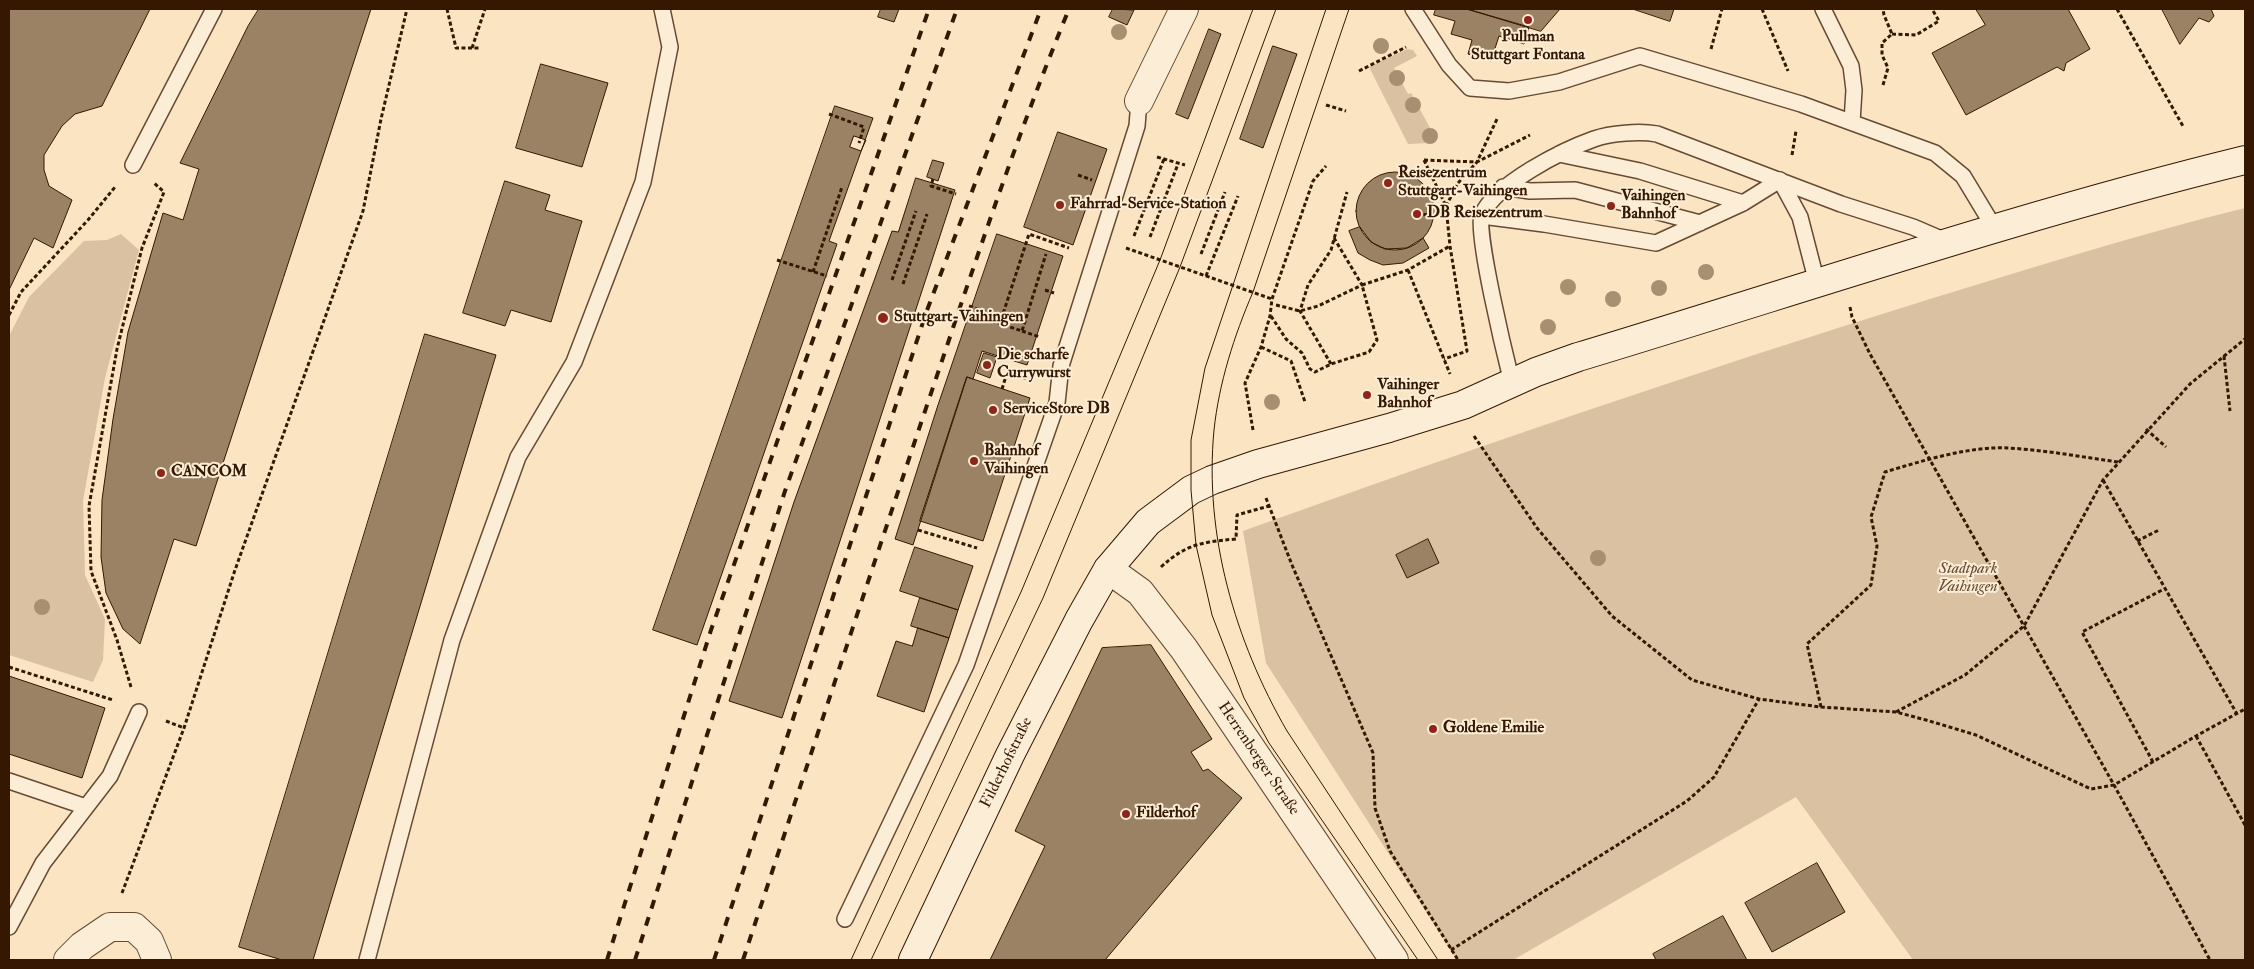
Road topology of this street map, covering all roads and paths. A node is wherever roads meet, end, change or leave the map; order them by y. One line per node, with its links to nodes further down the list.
1 (214, 9): 36 (lane)
2 (408, 9): 124 (path)
3 (447, 9): 16 (path)
4 (485, 9): 16 (path)
5 (662, 9): 126 (lane)
6 (1184, 9): 22 (street)
7 (1413, 9): 15 (lane)
8 (1722, 9): 19 (path)
9 (1762, 9): 23 (path)
10 (1823, 9): 27 (lane)
11 (1883, 9): 14 (path)
12 (1932, 9): 14 (path)
13 (2117, 9): 28 (path)
14 (1892, 34): 20 (path)
15 (1428, 35): 18 (path); 21 (lane)
16 (472, 48): 17 (path)
17 (482, 48)
18 (1360, 71)
19 (1704, 75): 21 (lane); 23 (lane)
20 (1882, 90)
21 (1509, 91): 49 (path)
22 (1139, 101): 60 (lane)
23 (1801, 104): 27 (lane); 45 (path)
24 (1326, 105): 25 (path)
25 (1346, 111)
26 (829, 114): 29 (path)
27 (1852, 122): 56 (lane)
28 (2184, 128)
29 (859, 144)
30 (1559, 154): 40 (lane); 42 (lane); 48 (lane)
31 (1157, 158): 32 (path)
32 (1164, 159): 35 (path); 58 (path)
33 (1424, 160): 49 (path)
34 (2245, 160): 56 (street, Filderhofstraße)
35 (1178, 164): 37 (path); 57 (path)
36 (133, 165): 80 (path); 113 (path)
37 (1185, 165)
38 (1326, 166): 75 (path)
39 (933, 179): 46 (path)
40 (1780, 180): 45 (lane); 48 (lane); 72 (lane)
41 (842, 187): 68 (path)
42 (1503, 187): 54 (lane); 55 (lane)
43 (1225, 192): 65 (path)
44 (1347, 192): 59 (path)
45 (1808, 192): 61 (lane)
46 (956, 194)
47 (1238, 196): 70 (path)
48 (1743, 202): 55 (lane)
49 (1446, 206): 53 (path)
50 (916, 211): 71 (path)
51 (927, 214): 73 (path)
52 (1417, 214): 53 (path)
53 (1447, 216): 62 (path)
54 (1482, 216): 55 (lane); 90 (lane)
55 (1700, 223)
56 (1995, 230): 61 (street, Filderhofstraße)
57 (1150, 237)
58 (1133, 238)
59 (1334, 238): 74 (path); 78 (path)
60 (1101, 239): 70 (path); 105 (lane)
61 (1950, 243): 72 (street, Filderhofstraße)
62 (1450, 246): 67 (path); 67 (path)
63 (1071, 248): 77 (path)
64 (1046, 254): 83 (path)
65 (1201, 254)
66 (777, 260): 68 (path)
67 (1408, 270): 74 (path)
68 (813, 272): 69 (path)
69 (826, 276)
70 (1206, 276): 75 (path)
71 (892, 280)
72 (1817, 283): 90 (street, Filderhofstraße)
73 (903, 284)
74 (1362, 285): 78 (path); 88 (path)
75 (1272, 298): 81 (path)
76 (1276, 305): 78 (path)
77 (969, 306)
78 (1300, 311): 88 (path)
79 (967, 313): 83 (path)
80 (9, 315)
81 (1270, 316): 86 (path); 88 (path)
82 (1852, 317): 97 (path)
83 (1022, 331): 84 (path)
84 (1045, 338)
85 (2245, 339): 87 (path)
86 (1261, 347): 92 (path); 99 (path)
87 (2224, 356): 93 (path); 94 (path)
88 (1332, 364)
89 (1034, 374): 91 (path)
90 (1512, 383): 99 (street, Filderhofstraße)
91 (1002, 388)
92 (1304, 402)
93 (2230, 411)
94 (2146, 430): 96 (path); 98 (path)
95 (1476, 439): 110 (path)
96 (2166, 447)
97 (1929, 459): 98 (path); 108 (path); 111 (path)
98 (2119, 462): 100 (path)
99 (1258, 464): 106 (street, Filderhofstraße)
100 (2102, 480): 103 (path); 108 (path)
101 (918, 530): 105 (path)
102 (2159, 530): 103 (path)
103 (2137, 541): 107 (path)
104 (1177, 552): 125 (path)
105 (1004, 557): 122 (lane)
106 (1108, 569): 130 (street, Filderhofstraße); 131 (street, Herrenberger Straße)
107 (2164, 589): 115 (path); 117 (path)
108 (2024, 626): 114 (path); 119 (path)
109 (9, 668): 113 (path)
110 (1759, 699): 111 (path); 125 (path)
111 (1821, 707): 114 (path)
112 (2245, 709): 115 (path)
113 (138, 712): 120 (lane)
114 (1896, 712): 119 (path)
115 (2237, 714): 116 (path)
116 (2196, 736): 117 (path); 121 (path)
117 (2153, 762): 119 (path)
118 (9, 782): 120 (lane)
119 (2114, 785): 133 (path)
120 (86, 807): 123 (lane)
121 (2245, 825)
122 (845, 919)
123 (9, 927)
124 (110, 927): 127 (street); 128 (street)
125 (1451, 950): 132 (path)
126 (368, 953): 129 (lane)
127 (68, 960)
128 (157, 960)
129 (356, 960)
130 (913, 960)
131 (1394, 960)
132 (1458, 960)
133 (2210, 960)

